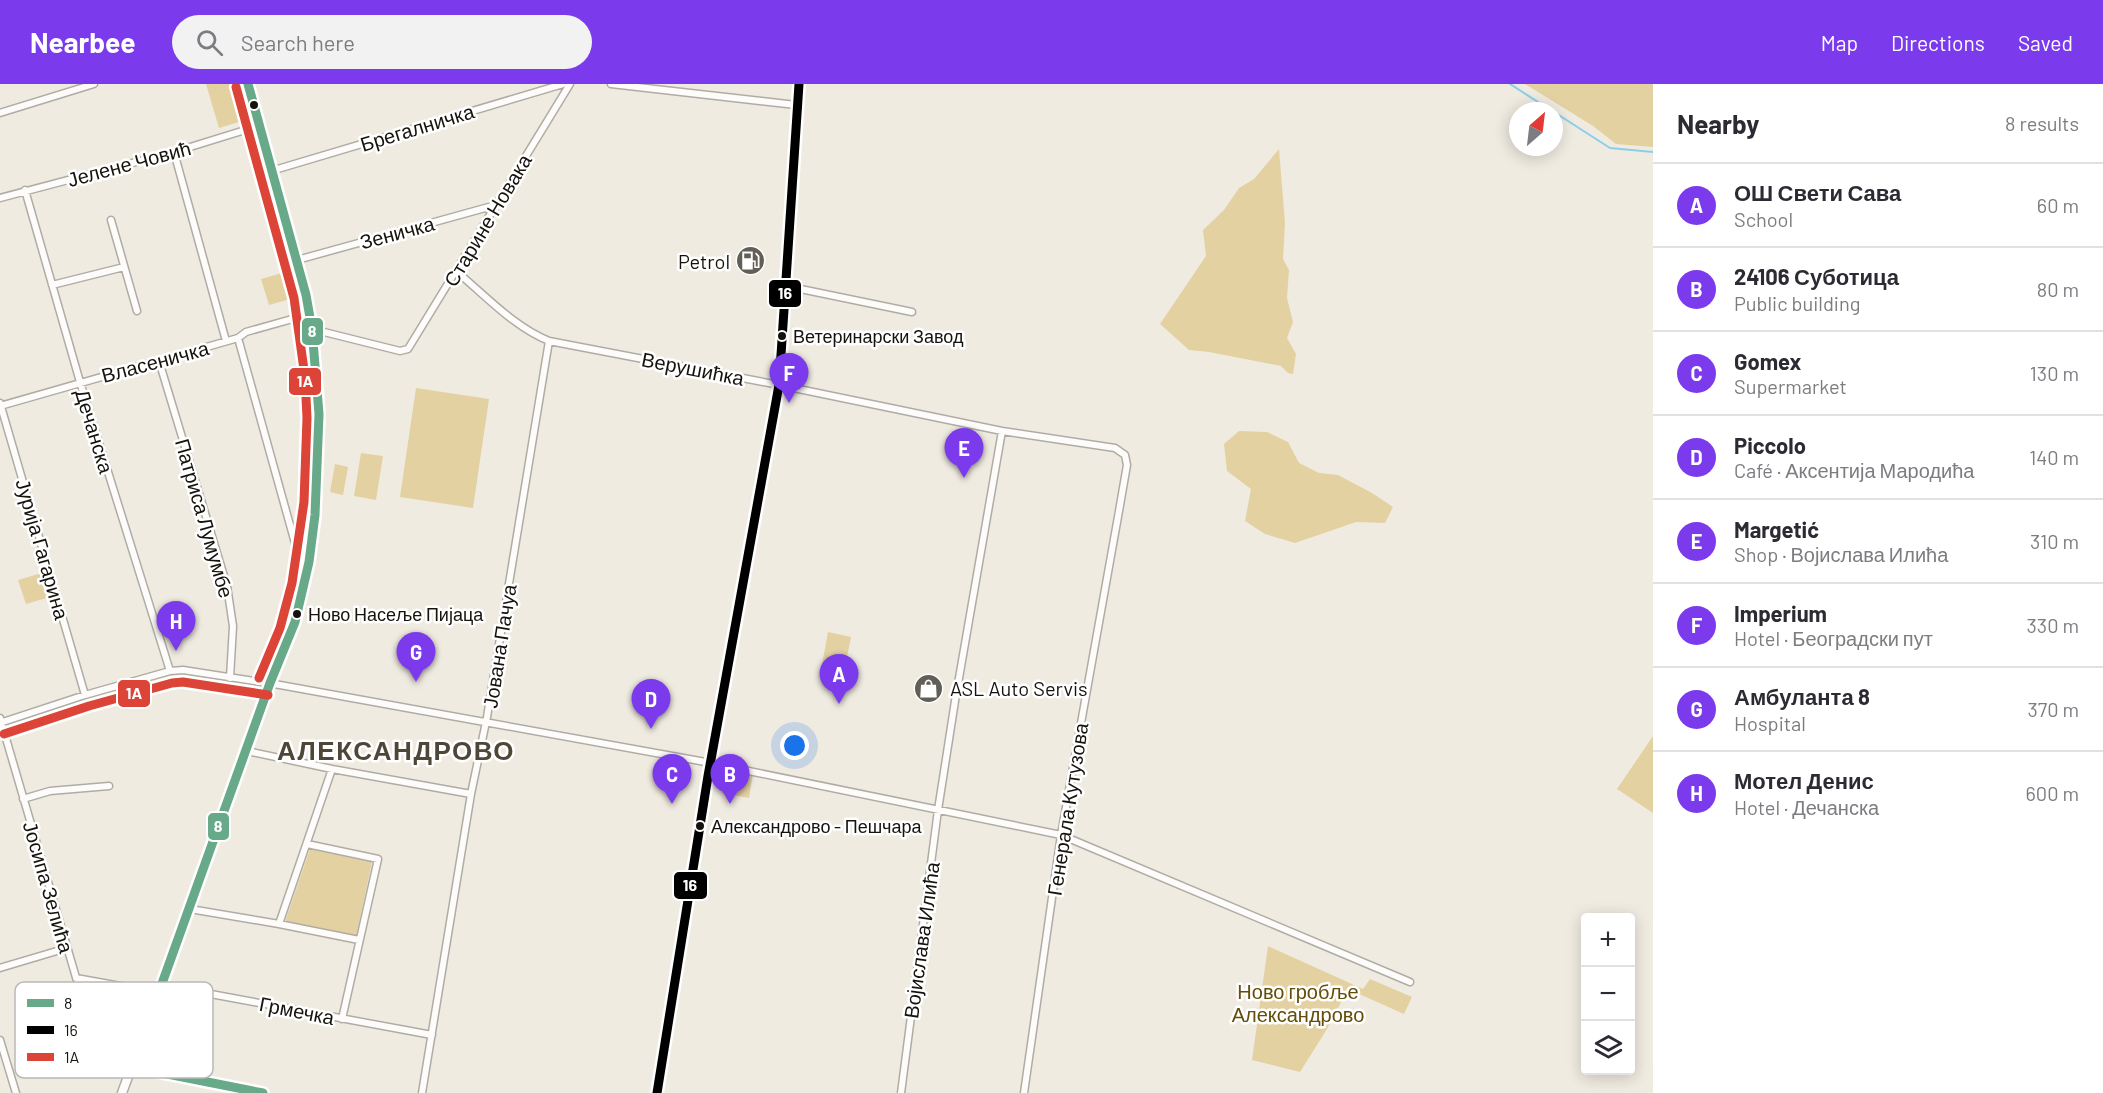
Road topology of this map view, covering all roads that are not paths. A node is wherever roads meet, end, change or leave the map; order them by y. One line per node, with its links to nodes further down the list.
1 (94, 84): 8 (street)
2 (248, 84): 9 (street)
3 (563, 84): 11 (street, Брегалничка)
4 (570, 84): 14 (street, Старине Новака)
5 (611, 84): 7 (street)
6 (799, 84): 7 (street)
7 (796, 105): 20 (street)
8 (0, 113)
9 (258, 126): 10 (street, Јелене Човић); 11 (street)
10 (174, 152): 12 (street, Јелене Човић); 26 (street)
11 (271, 171): 16 (street)
12 (25, 190): 13 (street, Јелене Човић); 19 (street, Дечанска)
13 (0, 198)
14 (496, 205): 16 (street, Зеничка); 18 (street, Старине Новака)
15 (111, 220): 17 (street)
16 (297, 260): 23 (street)
17 (124, 267): 19 (street); 21 (street)
18 (457, 272): 24 (street, Старине Новака); 27 (street, Верушићка)
19 (52, 285): 29 (street, Дечанска)
20 (786, 286): 22 (street); 30 (street)
21 (137, 311)
22 (912, 312)
23 (310, 314): 24 (street); 25 (street, Власеничка)
24 (312, 329): 34 (street)
25 (238, 338): 26 (street, Власеничка); 34 (street)
26 (226, 341): 28 (street, Власеничка)
27 (549, 341): 30 (street, Верушићка); 40 (street, Јована Пачуа)
28 (159, 361): 29 (street, Власеничка); 36 (street, Патриса Лумумбе)
29 (80, 382): 31 (street, Власеничка); 35 (street, Дечанска)
30 (779, 385): 32 (street, Верушићка); 42 (street)
31 (0, 405): 38 (street, Јурија Гагарина)
32 (1002, 431): 33 (street, Верушићка); 47 (street, Војислава Илића)
33 (1125, 455): 48 (street, Генерала Кутузова)
34 (309, 562): 37 (street)
35 (170, 671): 36 (street); 38 (street)
36 (230, 678): 37 (street)
37 (270, 683): 40 (street); 41 (street)
38 (85, 695): 39 (street)
39 (0, 721): 46 (street, Јосипа Зелића)
40 (486, 722): 42 (street); 45 (street, Јована Пачуа)
41 (247, 751): 43 (street); 50 (street)
42 (710, 763): 47 (street); 70 (street)
43 (332, 769): 45 (street); 49 (street)
44 (109, 786): 46 (street)
45 (471, 794): 62 (street, Јована Пачуа)
46 (23, 799): 53 (street, Јосипа Зелића)
47 (938, 810): 48 (street); 71 (street, Војислава Илића)
48 (1061, 835): 59 (street); 72 (street, Генерала Кутузова)
49 (307, 844): 51 (street); 52 (street)
50 (190, 909): 51 (street); 58 (street)
51 (279, 924): 52 (street)
52 (360, 940): 61 (street)
53 (67, 948): 54 (street); 55 (street, Јосипа Зелића)
54 (0, 968)
55 (76, 978): 56 (street, Јосипа Зелића); 57 (street)
56 (77, 982)
57 (107, 982)
58 (163, 982)
59 (1410, 982)
60 (213, 998): 61 (street, Грмечка)
61 (342, 1019): 62 (street, Грмечка)
62 (432, 1035): 69 (street, Јована Пачуа)
63 (0, 1040): 66 (street)
64 (128, 1078): 67 (street)
65 (187, 1078): 68 (street)
66 (16, 1093)
67 (122, 1093)
68 (263, 1093)
69 (422, 1093)
70 (657, 1093)
71 (901, 1093)
72 (1024, 1093)

